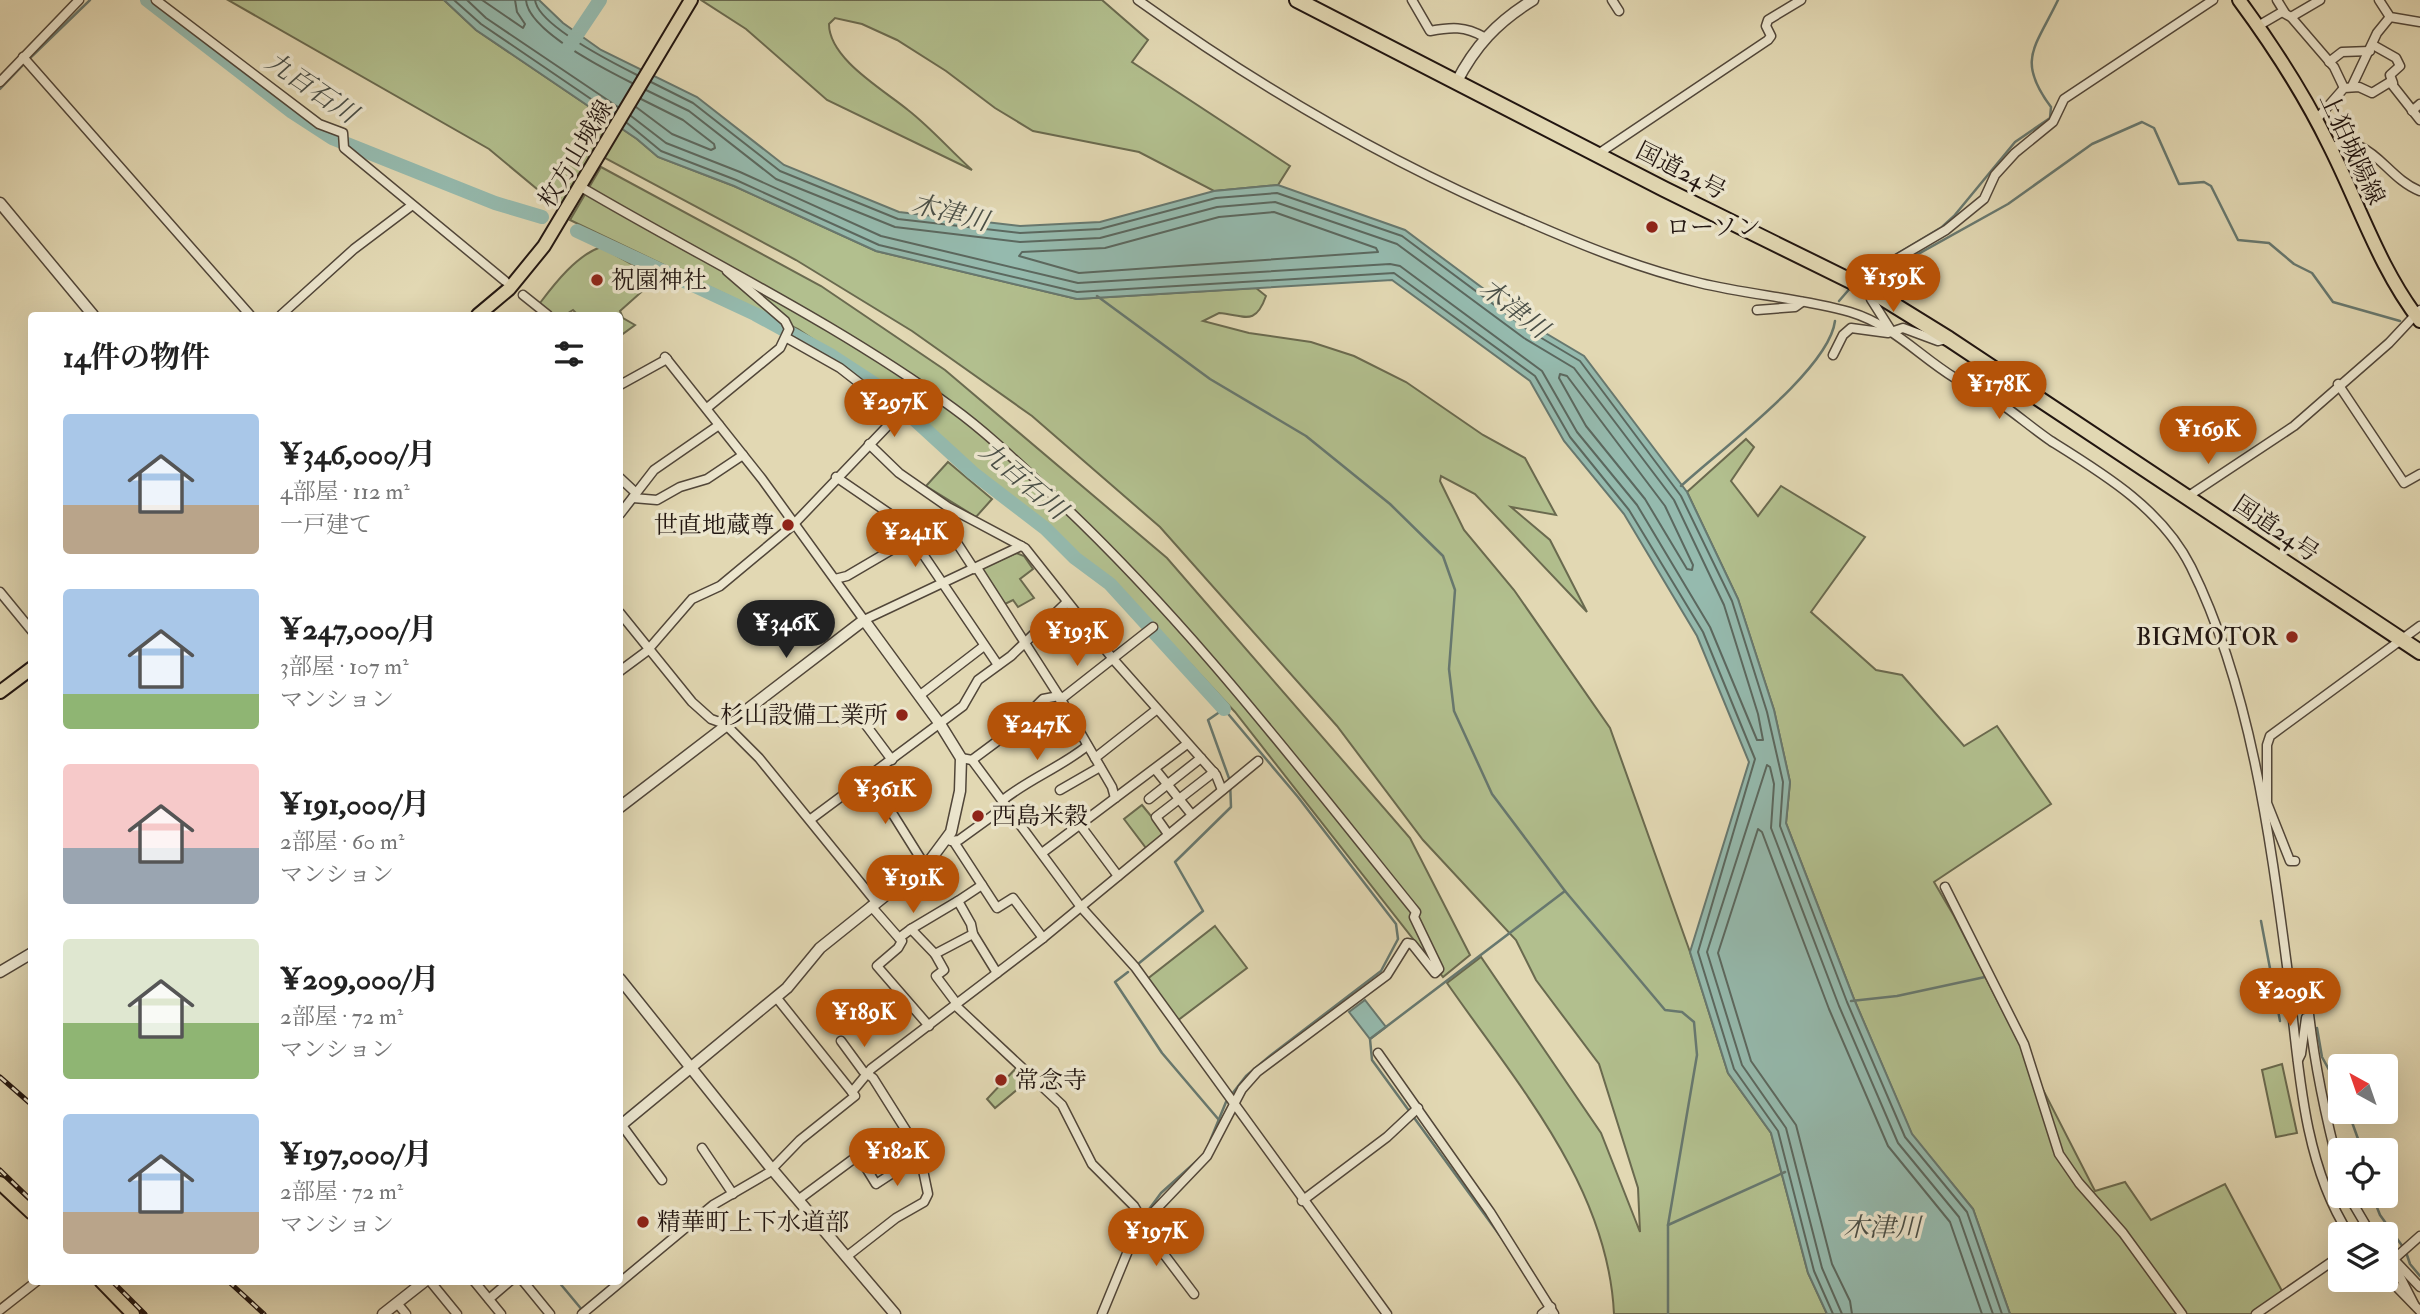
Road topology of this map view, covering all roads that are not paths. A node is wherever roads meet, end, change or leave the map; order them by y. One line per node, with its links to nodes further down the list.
1 (79, 0): 22 (street)
2 (156, 0): 37 (street)
3 (691, 0): 34 (main road, 枚方山城線)
4 (1138, 0): 42 (street)
5 (1297, 0): 25 (highway, 国道24号)
6 (1412, 0): 20 (street)
7 (1533, 0): 20 (street)
8 (1612, 0): 15 (street)
9 (1801, 0): 33 (street)
10 (2213, 0): 40 (street)
11 (2239, 0): 19 (main road, 上狛城陽線)
12 (2277, 0): 16 (street)
13 (2320, 0): 16 (street)
14 (2379, 0): 17 (street)
15 (1619, 11)
16 (2288, 15): 19 (street); 23 (street)
17 (2390, 17): 18 (street); 21 (street)
18 (2420, 22)
19 (2258, 26): 30 (main road, 上狛城陽線)
20 (1484, 37): 25 (street)
21 (2372, 48): 23 (street); 26 (street); 27 (street)
22 (24, 57): 24 (street); 45 (street)
23 (2329, 62): 27 (street)
24 (0, 82)
25 (1456, 83): 33 (highway, 国道24号)
26 (2393, 83): 27 (street); 29 (street)
27 (2348, 87): 30 (street)
28 (2420, 104): 29 (street)
29 (2412, 111): 31 (street)
30 (2316, 120): 32 (main road, 上狛城陽線)
31 (2420, 120)
32 (2330, 148): 35 (street); 49 (main road, 上狛城陽線)
33 (1598, 154): 40 (highway, 国道24号)
34 (582, 185): 38 (street); 47 (main road, 枚方山城線)
35 (2420, 191)
36 (0, 203): 44 (street)
37 (411, 205): 39 (street); 46 (street)
38 (723, 267): 51 (street); 149 (street)
39 (505, 281)
40 (1869, 290): 50 (street); 52 (highway, 国道24号)
41 (523, 295): 48 (street)
42 (1802, 302): 43 (street); 50 (street)
43 (1757, 310)
44 (91, 312)
45 (247, 312)
46 (284, 312)
47 (481, 312)
48 (544, 312)
49 (2418, 315): 55 (street)
50 (1892, 331): 52 (street); 53 (street); 115 (street)
51 (787, 338): 56 (street); 58 (street)
52 (1949, 339): 64 (highway, 国道24号)
53 (1833, 355)
54 (623, 382): 56 (street)
55 (2338, 384): 60 (street); 64 (street)
56 (707, 408): 57 (street)
57 (719, 425): 59 (street); 63 (street)
58 (869, 444): 61 (street); 66 (street)
59 (743, 455): 63 (street); 68 (street)
60 (2420, 474)
61 (836, 477): 68 (street); 69 (street)
62 (623, 482): 63 (street)
63 (634, 495): 65 (street)
64 (2187, 497): 81 (highway, 国道24号)
65 (623, 510)
66 (956, 512): 67 (street); 70 (street)
67 (942, 520): 69 (street); 71 (street)
68 (794, 523): 72 (street); 84 (street)
69 (912, 538): 72 (street); 73 (street)
70 (1021, 546): 71 (street); 75 (street)
71 (975, 569): 73 (street); 82 (street)
72 (835, 579): 77 (street)
73 (943, 585): 77 (street); 83 (street)
74 (0, 592): 78 (street)
75 (1066, 603): 82 (street); 86 (street)
76 (623, 617): 84 (street)
77 (864, 620): 91 (street); 95 (street)
78 (28, 626)
79 (2420, 626): 81 (street)
80 (1153, 627): 86 (street)
81 (2401, 639): 85 (highway, 国道24号); 115 (street)
82 (1023, 645): 87 (street); 92 (street)
83 (984, 646): 87 (street); 91 (street)
84 (649, 647): 88 (street); 95 (street)
85 (2420, 652)
86 (1113, 659): 92 (street); 93 (street)
87 (998, 665): 96 (street)
88 (623, 669)
89 (28, 670): 90 (main road)
90 (0, 692)
91 (919, 696): 96 (street)
92 (1059, 698): 98 (street); 101 (street)
93 (1156, 710): 97 (street); 99 (street)
94 (841, 722): 102 (street)
95 (725, 724): 116 (street); 118 (street)
96 (940, 724): 101 (street); 102 (street)
97 (1187, 744): 100 (street); 105 (street)
98 (1087, 746): 99 (street); 114 (street)
99 (1095, 758): 104 (street)
100 (1201, 758): 107 (street); 108 (street)
101 (966, 759): 114 (street); 121 (street)
102 (892, 760): 106 (street)
103 (1258, 761): 110 (street)
104 (1100, 767): 109 (street); 111 (street)
105 (1155, 769): 108 (street); 111 (street)
106 (878, 771): 118 (street); 124 (street)
107 (1214, 772): 110 (street); 113 (street)
108 (1167, 784): 112 (street); 113 (street)
109 (1060, 790)
110 (1222, 790): 117 (street)
111 (1115, 798): 119 (street)
112 (1149, 799)
113 (1179, 799): 117 (street); 120 (street)
114 (1005, 803): 121 (street); 122 (street)
115 (2265, 803): 123 (street); 145 (street)
116 (623, 805)
117 (1192, 815): 120 (street)
118 (811, 819): 129 (street)
119 (1080, 825): 122 (street); 125 (street)
120 (1168, 834): 125 (street)
121 (950, 841): 124 (street); 126 (street)
122 (1042, 853): 130 (street)
123 (2295, 861)
124 (924, 864): 129 (street)
125 (1118, 876): 130 (street)
126 (982, 886): 128 (street); 134 (street)
127 (1945, 887): 199 (street)
128 (958, 901): 131 (street); 132 (street)
129 (873, 904): 133 (street); 140 (street)
130 (1082, 907): 134 (street); 149 (street)
131 (911, 929): 133 (street); 135 (street)
132 (973, 934): 135 (street); 138 (street)
133 (899, 938): 142 (street)
134 (1043, 938): 138 (street)
135 (936, 954): 141 (street)
136 (28, 955): 137 (street)
137 (0, 972)
138 (997, 973): 141 (street)
139 (623, 983): 146 (street)
140 (776, 997): 146 (street); 148 (street)
141 (956, 1004): 142 (street); 164 (street)
142 (929, 1026): 147 (street)
143 (841, 1041): 147 (street)
144 (1378, 1053): 150 (street)
145 (2297, 1060): 153 (street); 163 (street)
146 (689, 1066): 151 (street); 156 (street)
147 (866, 1074): 148 (street); 167 (street)
148 (852, 1092): 156 (street)
149 (1234, 1102): 161 (street); 164 (street)
150 (1418, 1108): 161 (street); 187 (street)
151 (623, 1122)
152 (623, 1129): 157 (street)
153 (2331, 1138)
154 (702, 1148): 159 (street)
155 (860, 1158): 155 (street); 160 (street)
156 (771, 1168): 159 (street); 160 (street)
157 (662, 1180)
158 (0, 1183): 162 (main road)
159 (733, 1194): 171 (street)
160 (798, 1200): 167 (street)
161 (1302, 1201): 197 (street)
162 (28, 1209)
163 (2343, 1222)
164 (1143, 1223): 182 (street); 196 (street)
165 (2420, 1236): 166 (street)
166 (2398, 1255)
167 (846, 1257): 195 (street)
168 (2398, 1263): 180 (street)
169 (2328, 1264): 200 (street)
170 (2398, 1273): 185 (street)
171 (623, 1279)
172 (32, 1285): 186 (street)
173 (105, 1285): 188 (main road)
174 (422, 1285): 184 (street)
175 (431, 1285): 191 (street)
176 (477, 1285): 183 (street)
177 (505, 1285): 183 (street)
178 (526, 1285): 193 (street)
179 (616, 1285): 194 (street)
180 (2420, 1287)
181 (2398, 1289): 185 (street)
182 (1194, 1294)
183 (489, 1299): 192 (street)
184 (397, 1303): 189 (street); 190 (street)
185 (2417, 1307)
186 (0, 1310)
187 (1553, 1311): 198 (street)
188 (133, 1314)
189 (383, 1314)
190 (406, 1314)
191 (457, 1314)
192 (501, 1314)
193 (550, 1314)
194 (582, 1314)
195 (895, 1314)
196 (1102, 1314)
197 (1387, 1314)
198 (1542, 1314)
199 (2182, 1314)
200 (2256, 1314)

